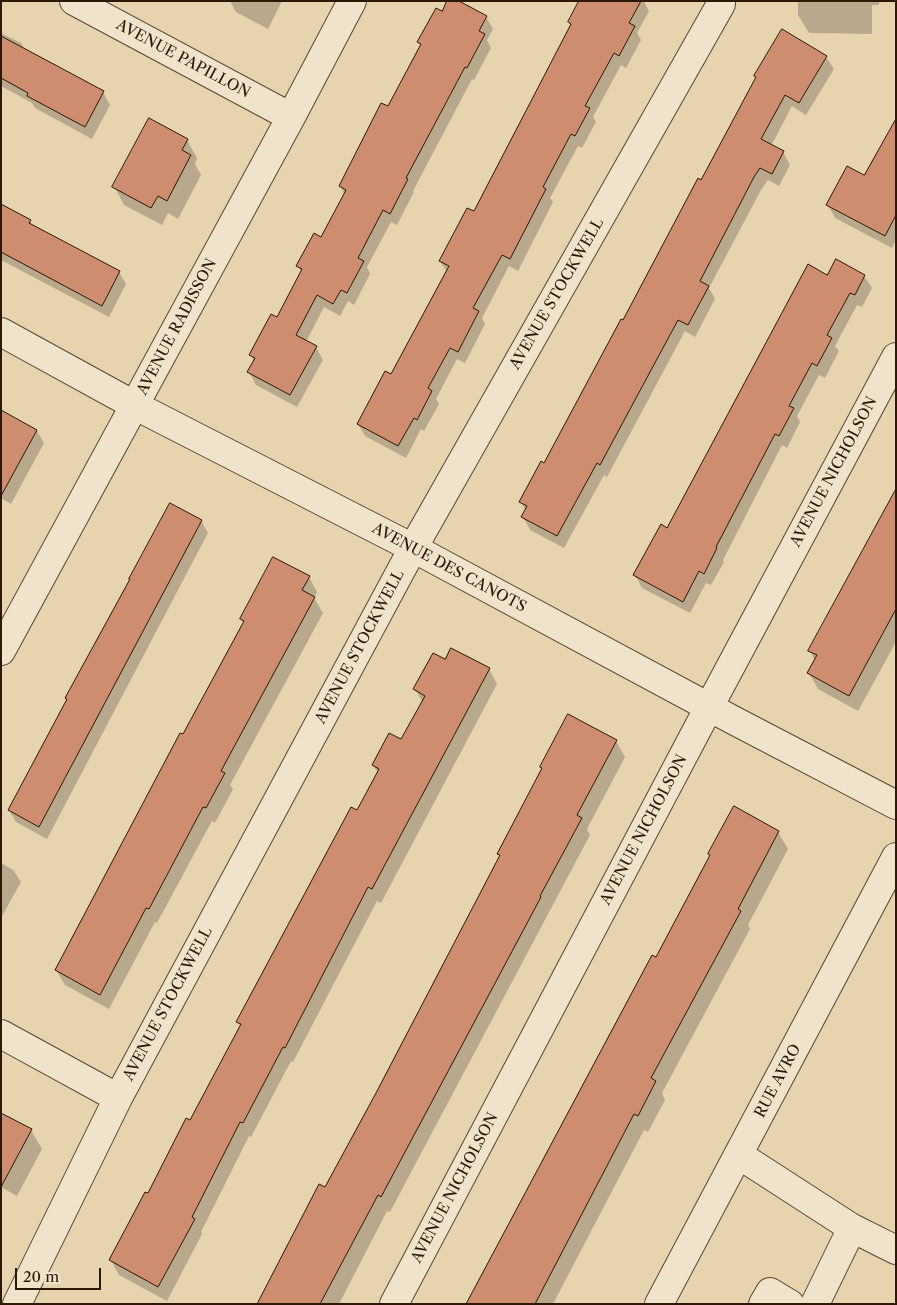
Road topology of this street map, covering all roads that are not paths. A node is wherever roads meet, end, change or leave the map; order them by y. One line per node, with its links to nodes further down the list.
1 (74, 1): 4 (street, AVENUE PAPILLON)
2 (352, 1): 4 (street, AVENUE RADISSON)
3 (721, 1): 8 (street, AVENUE STOCKWELL)
4 (291, 117): 7 (street, AVENUE RADISSON)
5 (1, 332): 7 (street, AVENUE DES CANOTS)
6 (896, 357): 10 (street, AVENUE NICHOLSON)
7 (134, 405): 8 (street, AVENUE DES CANOTS); 9 (street, AVENUE RADISSON)
8 (413, 548): 10 (street, AVENUE DES CANOTS); 14 (street, AVENUE STOCKWELL)
9 (1, 651)
10 (709, 707): 11 (street, AVENUE DES CANOTS); 19 (street, AVENUE NICHOLSON)
11 (896, 805)
12 (896, 857): 15 (street, RUE AVRO)
13 (1, 1034): 14 (street)
14 (118, 1098): 18 (street, AVENUE STOCKWELL)
15 (739, 1155): 16 (street); 20 (street, RUE AVRO)
16 (852, 1228): 17 (street); 23 (street)
17 (896, 1250)
18 (17, 1304)
19 (394, 1304)
20 (659, 1304)
21 (763, 1304): 22 (street)
22 (790, 1304)
23 (815, 1304)

